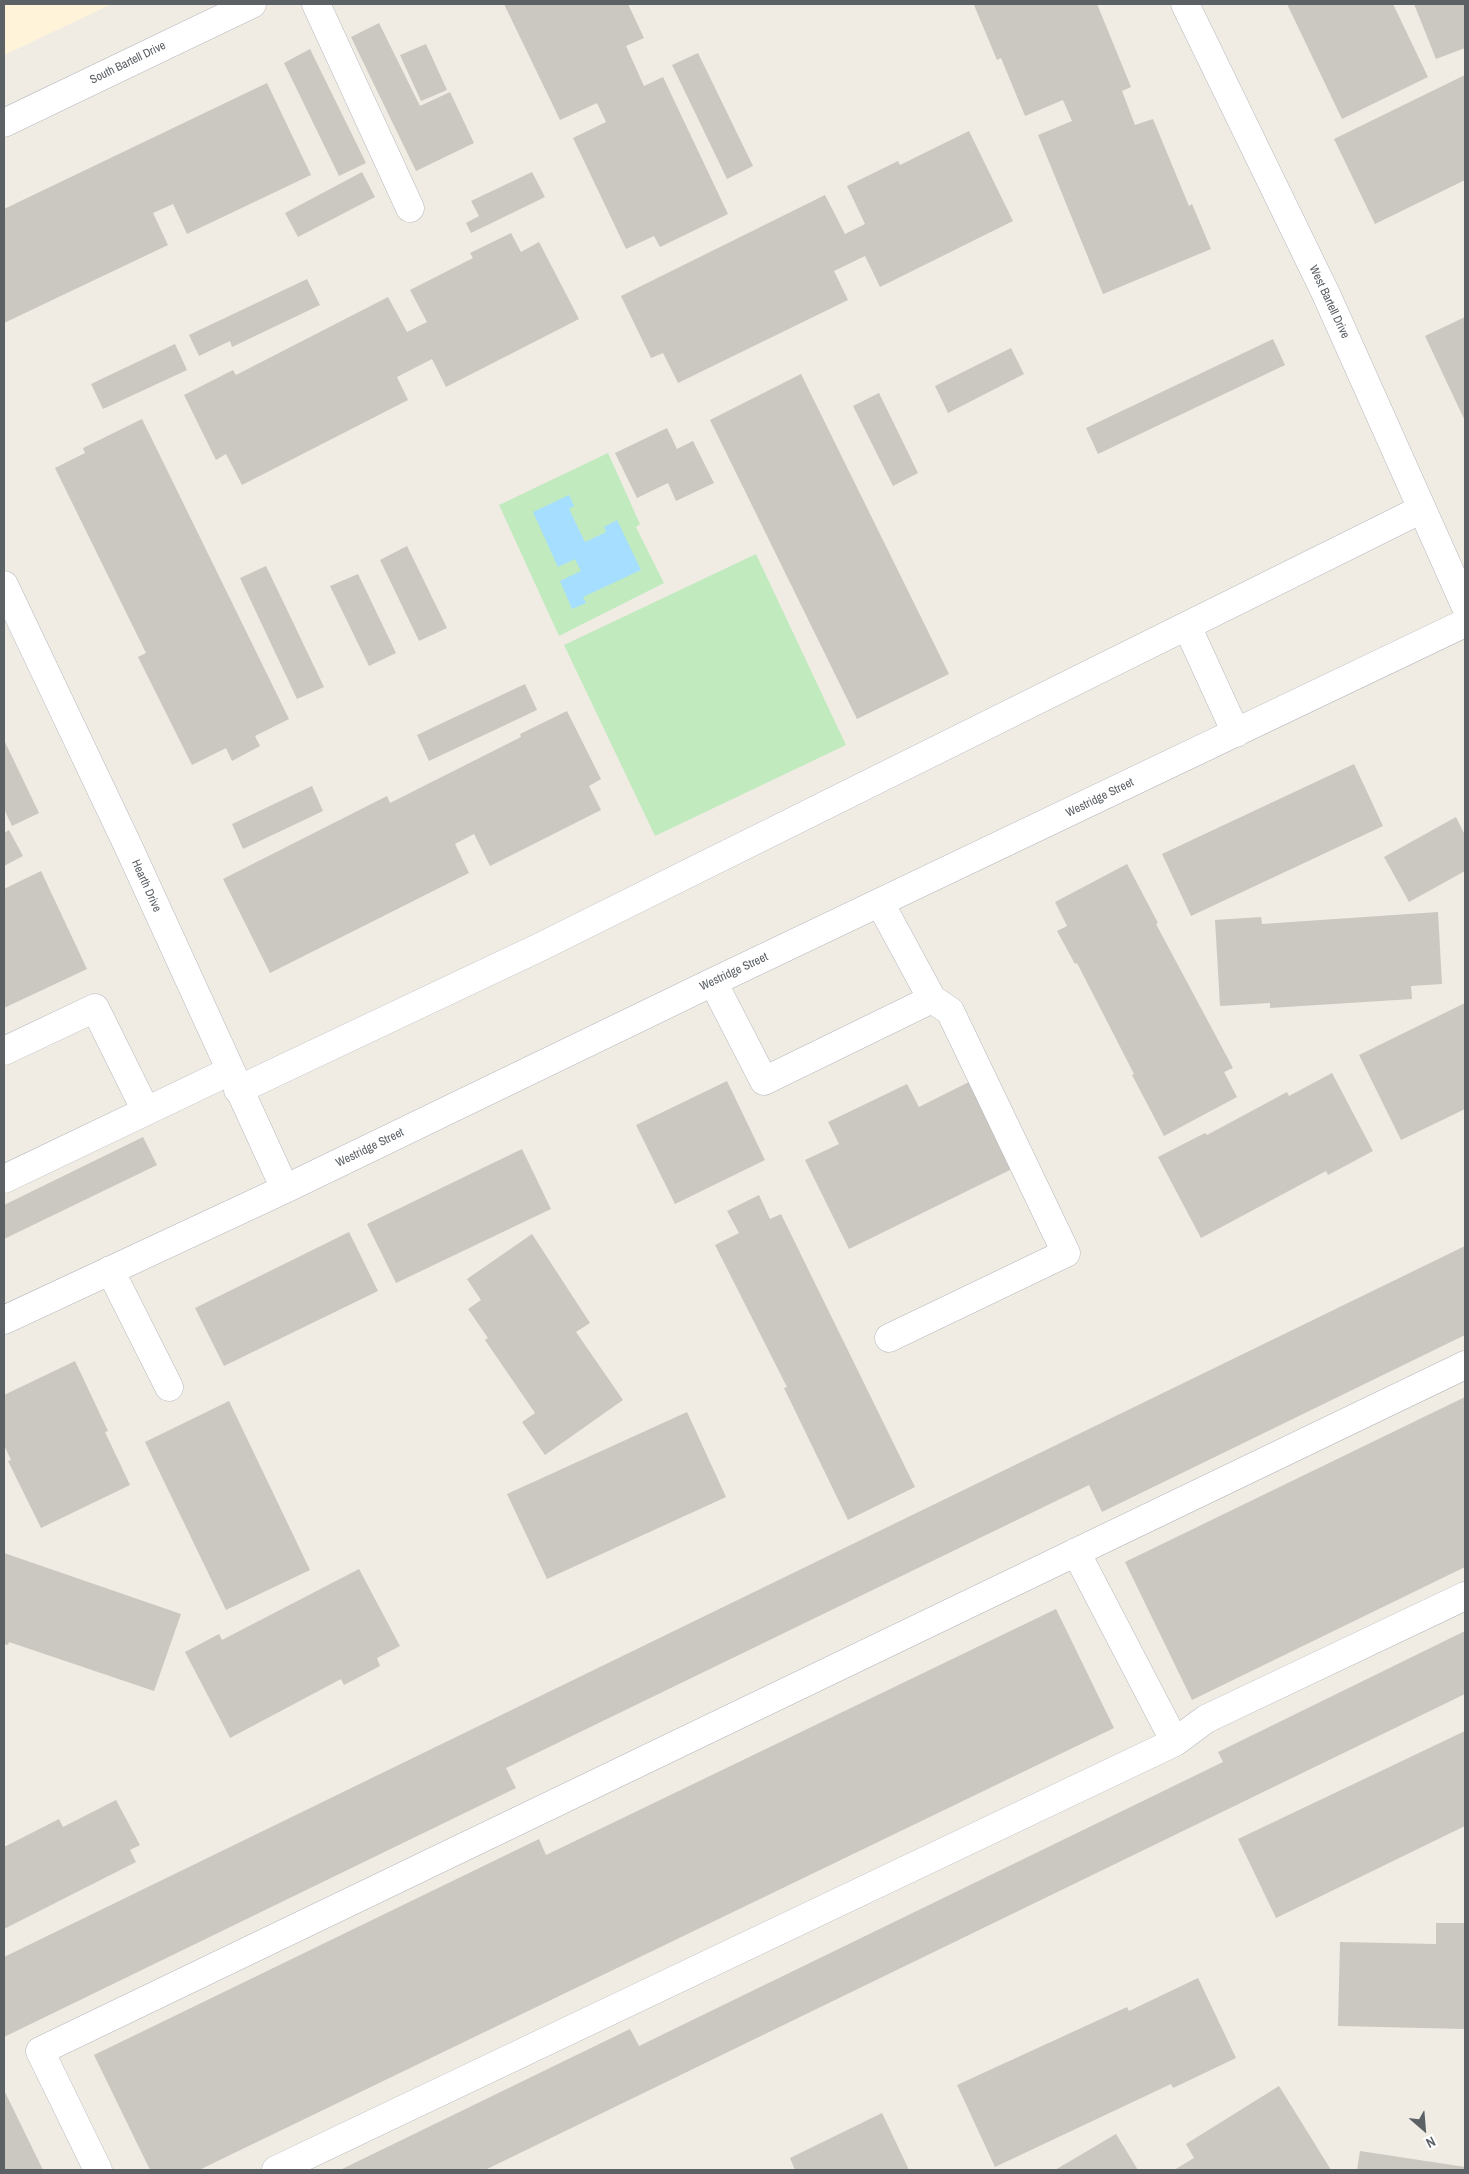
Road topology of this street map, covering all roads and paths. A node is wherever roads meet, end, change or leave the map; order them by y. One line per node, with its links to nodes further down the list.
1 (252, 4): 4 (street, South Bartell Drive)
2 (316, 4): 5 (street)
3 (1185, 4): 6 (street, West Bartell Drive)
4 (4, 123)
5 (410, 208)
6 (1422, 509): 8 (street, West Bartell Drive); 10 (street)
7 (6, 598): 16 (street, Hearth Drive)
8 (1465, 605)
9 (1465, 623): 11 (street, Westridge Street)
10 (1187, 626): 11 (street); 16 (street)
11 (1236, 732): 12 (street, Westridge Street)
12 (880, 903): 13 (street, Westridge Street); 14 (street)
13 (713, 982): 14 (street); 19 (street, Westridge Street)
14 (932, 999): 22 (street)
15 (4, 1051): 17 (street)
16 (234, 1080): 17 (street); 19 (street, Hearth Drive)
17 (146, 1111): 18 (street)
18 (4, 1179)
19 (284, 1189): 20 (street, Westridge Street)
20 (110, 1270): 21 (street, Westridge Street); 24 (street)
21 (4, 1320)
22 (889, 1338)
23 (1465, 1365): 25 (street)
24 (169, 1387)
25 (1076, 1552): 27 (street); 28 (street)
26 (1465, 1596): 27 (street)
27 (1176, 1742): 29 (street)
28 (98, 2170)
29 (276, 2170)

